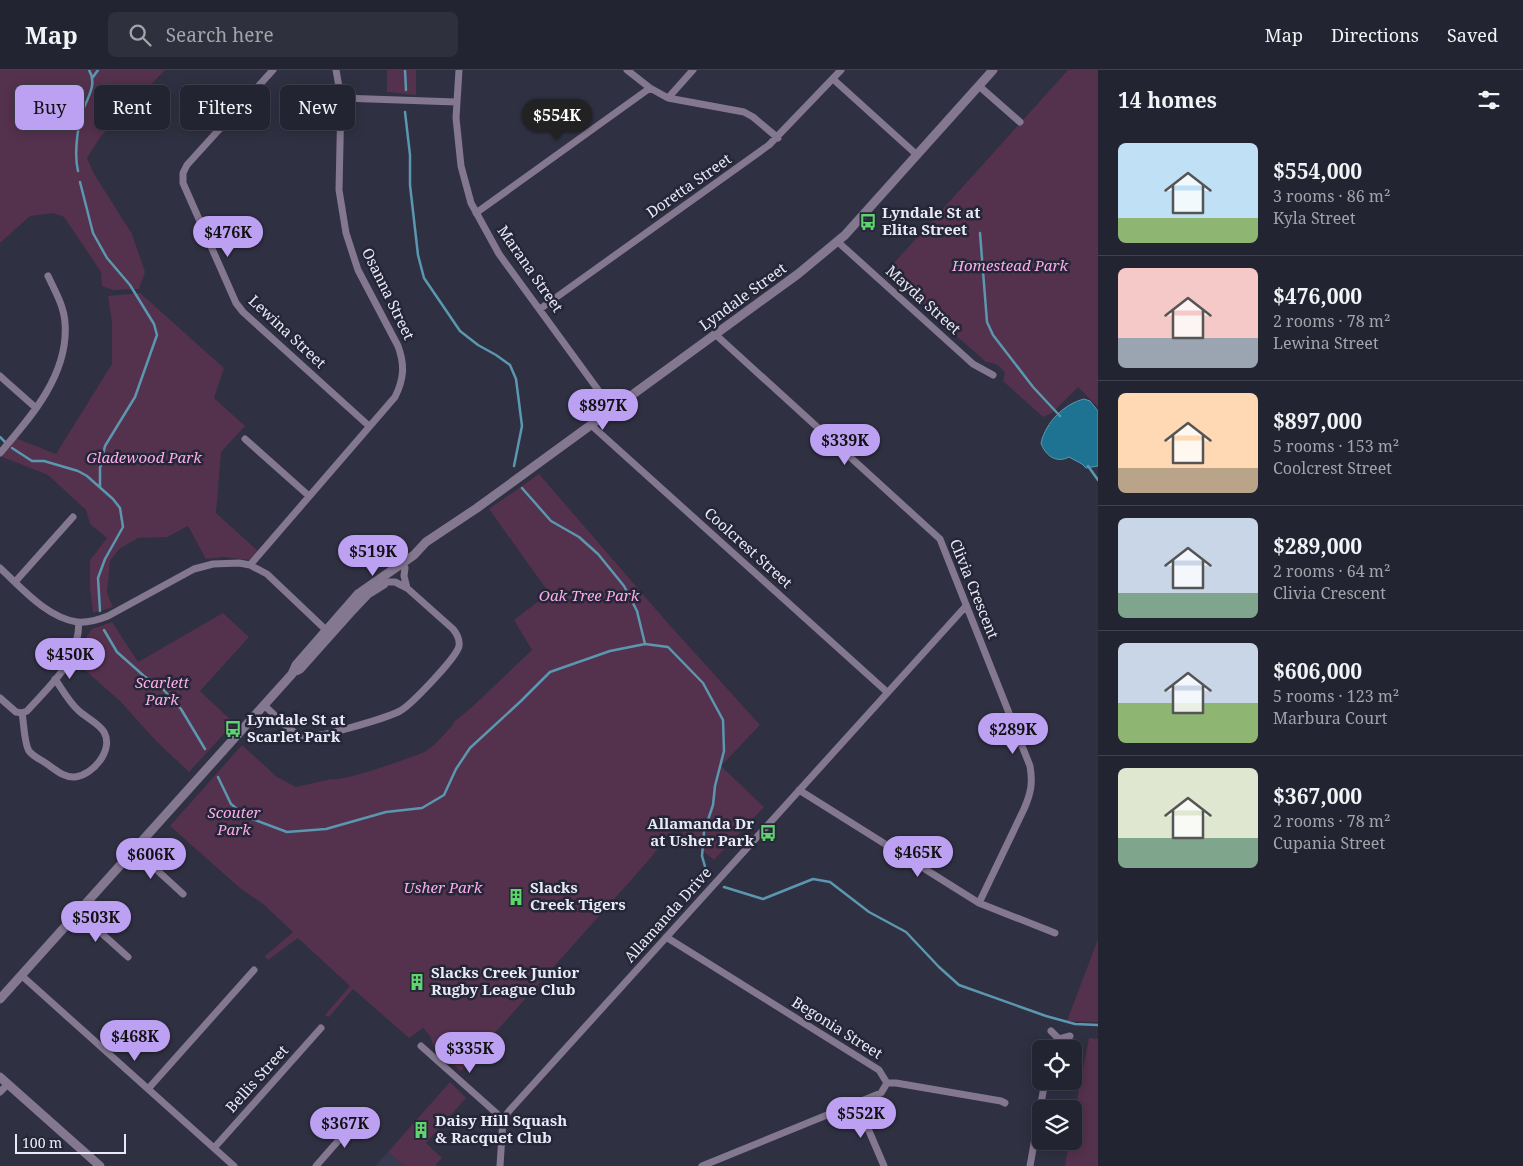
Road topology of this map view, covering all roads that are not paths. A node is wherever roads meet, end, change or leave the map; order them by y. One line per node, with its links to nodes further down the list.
1 (273, 70): 29 (street, Lewina Street)
2 (336, 70): 9 (street, Osanna Street)
3 (459, 70): 14 (street, Marana Street)
4 (627, 70): 11 (street)
5 (693, 70): 13 (street)
6 (841, 70): 8 (street, Doretta Street)
7 (993, 70): 10 (street, Lyndale Street)
8 (833, 79): 17 (street, Doretta Street); 18 (street)
9 (339, 85)
10 (979, 86): 15 (street); 18 (street, Lyndale Street)
11 (650, 88): 13 (street); 19 (street)
12 (355, 98): 14 (street)
13 (668, 98): 17 (street)
14 (456, 102): 19 (street, Marana Street)
15 (1020, 122)
16 (340, 130): 29 (street, Osanna Street)
17 (778, 138): 22 (street, Doretta Street)
18 (917, 155): 20 (street, Lyndale Street)
19 (476, 213): 22 (street, Marana Street)
20 (838, 242): 23 (street, Lyndale Street); 25 (street, Mayda Street)
21 (48, 276): 26 (street)
22 (540, 309): 27 (street, Marana Street)
23 (715, 334): 27 (street, Lyndale Street); 41 (street, Clivia Crescent)
24 (0, 376): 26 (street)
25 (993, 376)
26 (36, 408): 31 (street)
27 (612, 409): 28 (street, Lyndale Street)
28 (591, 425): 33 (street, Lyndale Street); 45 (street, Coolcrest Street)
29 (369, 426): 32 (street, Osanna Street)
30 (245, 439): 32 (street)
31 (0, 453)
32 (309, 496): 35 (street, Osanna Street)
33 (477, 508): 37 (street, Lyndale Street); 43 (street, Lyndale Street)
34 (73, 516): 38 (street)
35 (250, 565): 42 (street); 43 (street)
36 (0, 568): 38 (street)
37 (405, 568): 39 (street, Lyndale Street); 40 (street)
38 (15, 582): 42 (street)
39 (386, 582): 40 (street); 43 (street, Lyndale Street)
40 (407, 588): 47 (street)
41 (966, 606): 45 (street, Allamanda Drive); 52 (street, Clivia Crescent)
42 (79, 622): 44 (street)
43 (329, 632): 47 (street, Lyndale Street)
44 (55, 679): 48 (street); 48 (street)
45 (887, 692): 49 (street, Allamanda Drive)
46 (0, 698): 48 (street)
47 (264, 705): 50 (street, Lyndale Street)
48 (22, 713)
49 (799, 790): 52 (street); 55 (street, Allamanda Drive)
50 (134, 849): 51 (street); 53 (street, Lyndale Street)
51 (183, 894)
52 (979, 903): 54 (street)
53 (78, 912): 56 (street); 58 (street, Lyndale Street)
54 (1055, 933)
55 (666, 937): 66 (street, Begonia Street); 74 (street, Allamanda Drive)
56 (128, 957)
57 (254, 970): 68 (street)
58 (21, 975): 59 (street, Lyndale Street); 68 (street)
59 (0, 998)
60 (321, 1028): 75 (street, Bellis Street)
61 (1051, 1031): 63 (street)
62 (1070, 1036): 63 (street)
63 (1059, 1039)
64 (421, 1046): 74 (street)
65 (0, 1077): 67 (street)
66 (888, 1083): 71 (street); 72 (street)
67 (8, 1084): 70 (street); 76 (street)
68 (148, 1089): 75 (street)
69 (1043, 1090): 82 (street)
70 (0, 1092)
71 (858, 1103): 80 (street); 81 (street)
72 (1005, 1103)
73 (359, 1117): 78 (street)
74 (503, 1119): 79 (street)
75 (214, 1148): 77 (street)
76 (100, 1166)
77 (234, 1166)
78 (316, 1166)
79 (500, 1166)
80 (702, 1166)
81 (884, 1166)
82 (1030, 1166)

